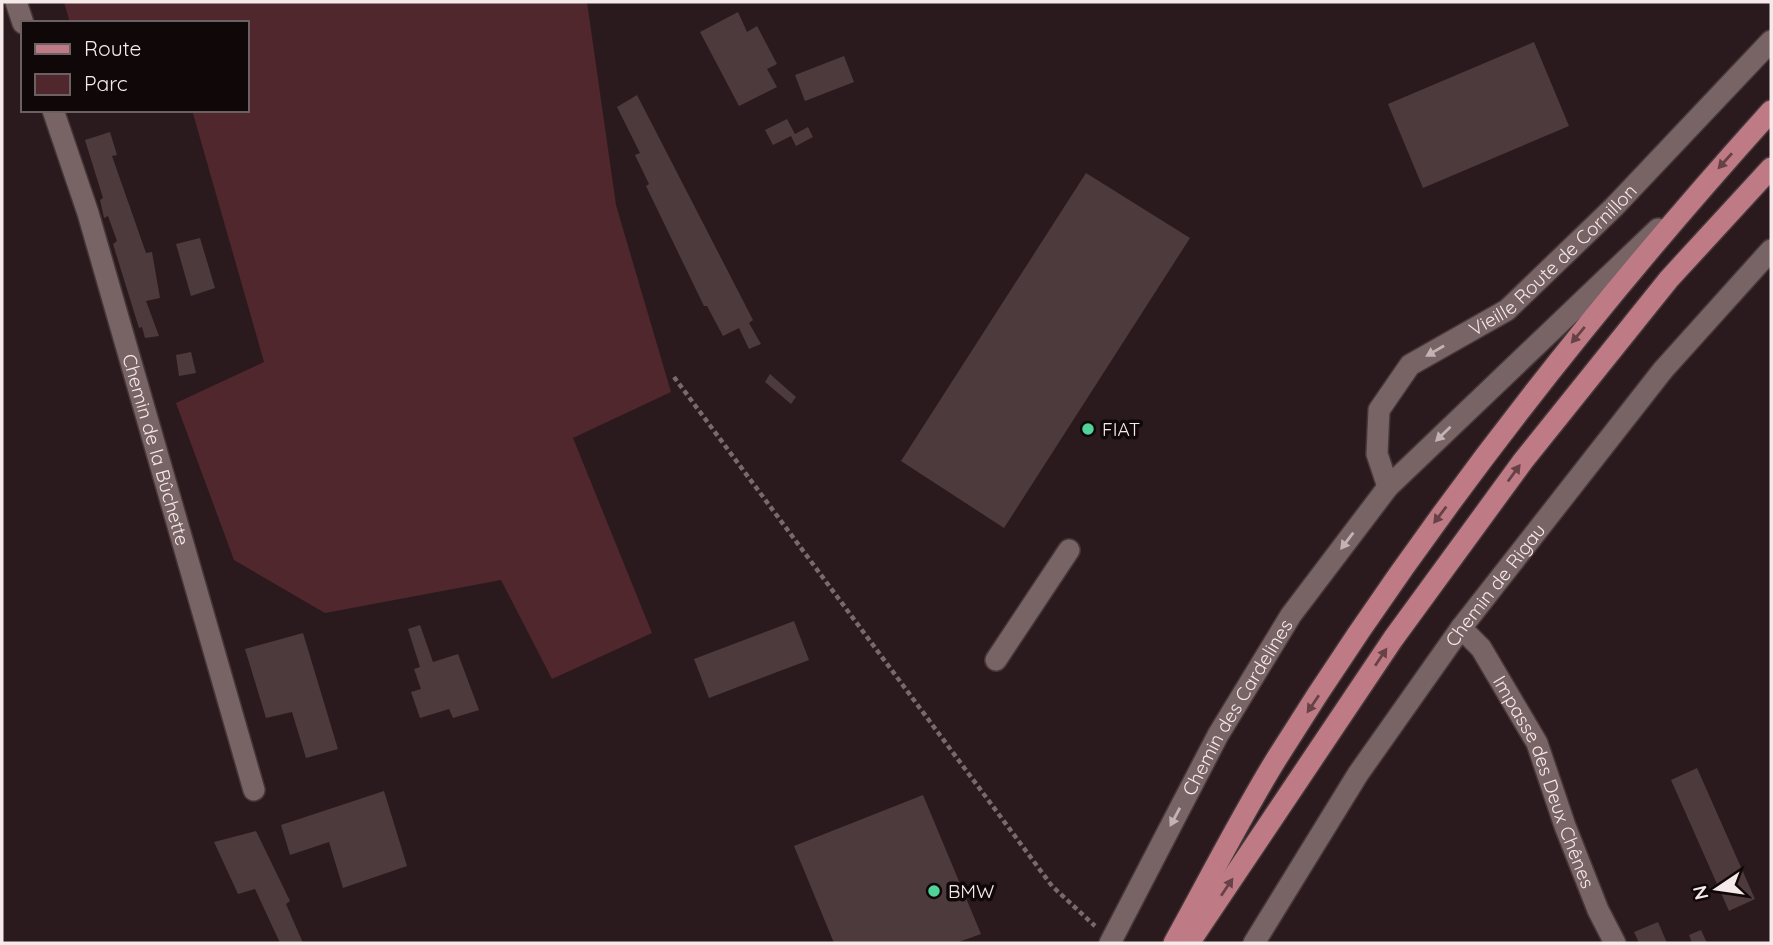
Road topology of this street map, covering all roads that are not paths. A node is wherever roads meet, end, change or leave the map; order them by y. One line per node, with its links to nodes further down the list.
1 (16, 2): 2 (street)
2 (22, 21)
3 (1771, 41): 9 (street, Vieille Route de Cornillon, one-way to 9)
4 (1771, 111): 7 (main road, one-way to 7)
5 (54, 112): 13 (street, Chemin de la Bûchette)
6 (1771, 168): 16 (main road, one-way to 6)
7 (1705, 184): 9 (street, Chemin des Cardelines, one-way to 9); 15 (main road, one-way to 15)
8 (1771, 250): 11 (street, Chemin de Rigau)
9 (1388, 487): 14 (street, Chemin des Cardelines, one-way to 14)
10 (1069, 551): 12 (street)
11 (1461, 628): 17 (street, Chemin de Rigau); 18 (street, Impasse des Deux Chênes)
12 (996, 660)
13 (254, 790)
14 (1110, 942)
15 (1174, 943)
16 (1189, 943)
17 (1254, 943)
18 (1615, 943)

